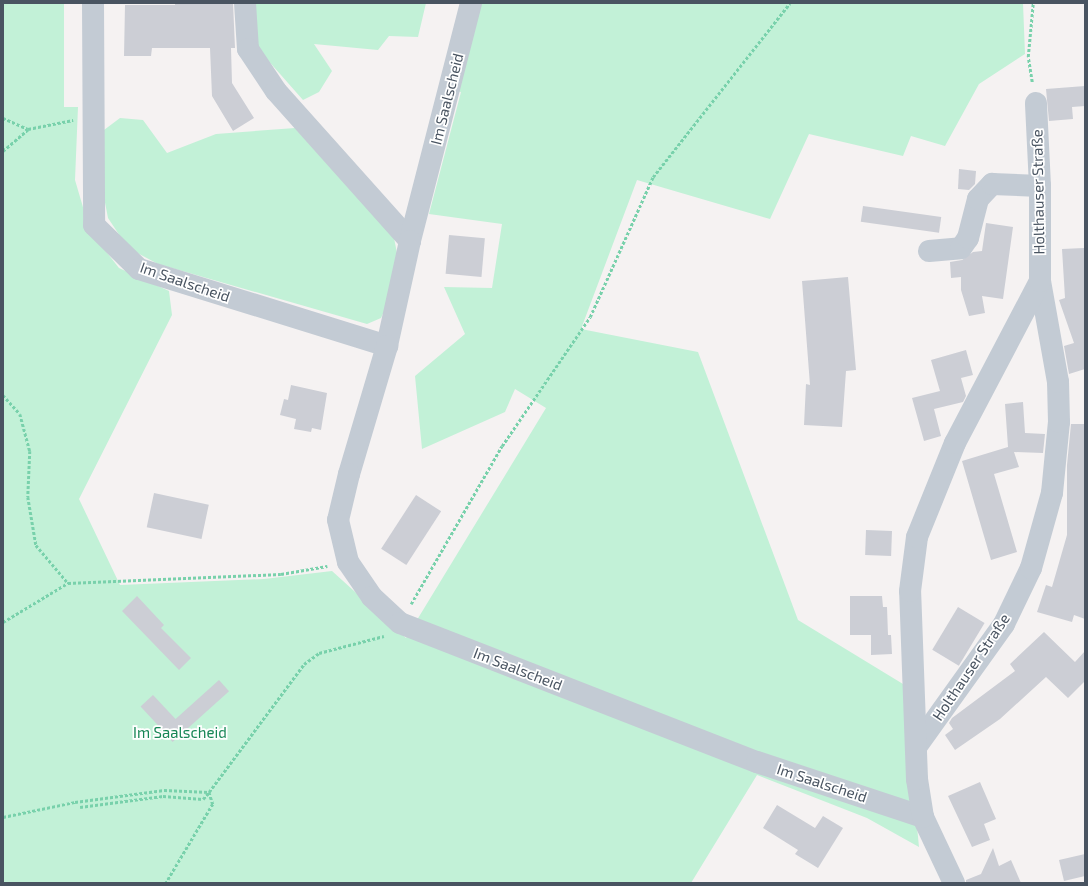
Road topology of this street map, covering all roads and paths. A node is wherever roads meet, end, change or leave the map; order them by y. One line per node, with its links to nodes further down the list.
1 (93, 3): 7 (street, Im Saalscheid)
2 (245, 3): 12 (street)
3 (471, 3): 12 (street, Im Saalscheid)
4 (790, 3): 20 (path)
5 (1034, 3): 6 (path)
6 (1036, 103): 11 (street, Holthauser Straße)
7 (93, 116): 9 (path); 15 (street, Im Saalscheid)
8 (3, 118): 9 (path)
9 (28, 129): 10 (path)
10 (3, 151)
11 (1040, 186): 13 (street); 14 (street, Holthauser Straße)
12 (410, 241): 15 (street, Im Saalscheid)
13 (929, 251)
14 (1040, 281): 21 (street, Holthauser Straße); 21 (street, Holthauser Straße)
15 (387, 346): 17 (street, Im Saalscheid)
16 (3, 395): 18 (path)
17 (348, 562): 18 (path); 20 (street, Im Saalscheid)
18 (68, 583): 19 (path)
19 (3, 622)
20 (400, 623): 22 (path); 25 (street, Im Saalscheid)
21 (916, 746): 25 (street, Holthauser Straße)
22 (209, 792): 23 (path); 24 (path); 26 (path)
23 (80, 807)
24 (3, 817)
25 (923, 817): 27 (street, Holthauser Straße)
26 (166, 883)
27 (954, 883)

